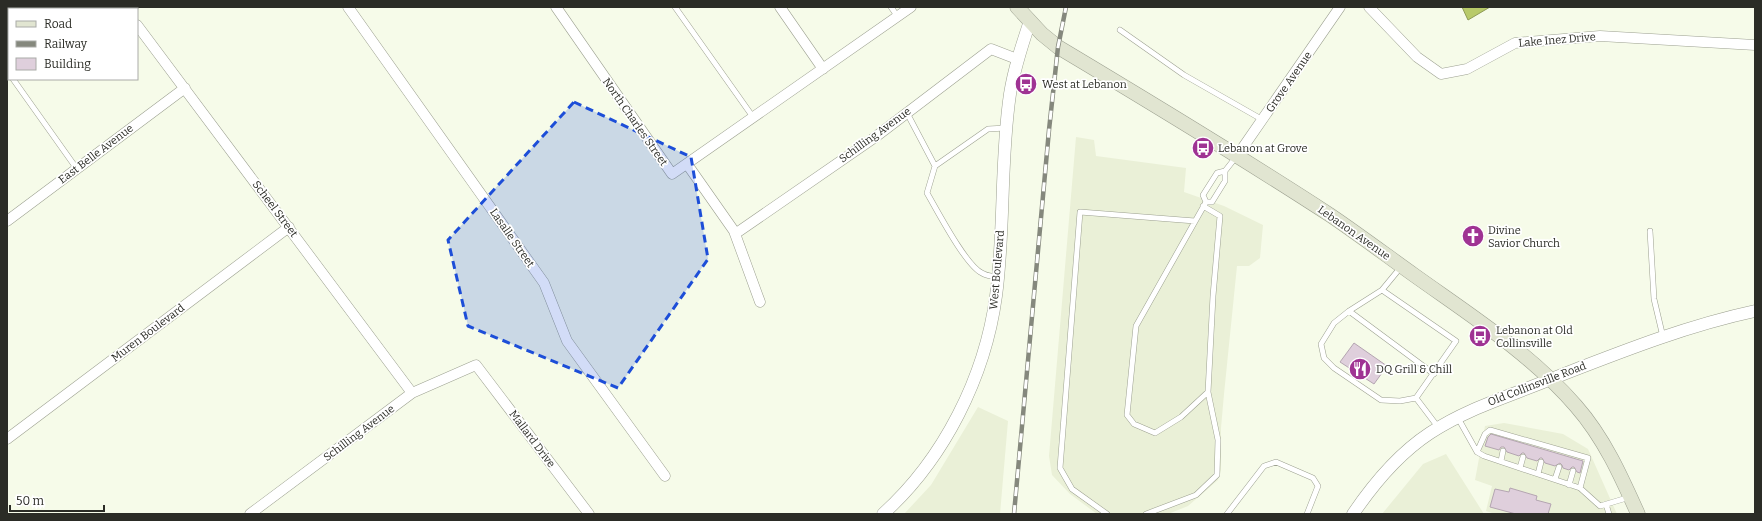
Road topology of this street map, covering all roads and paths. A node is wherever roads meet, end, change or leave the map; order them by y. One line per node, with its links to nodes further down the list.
1 (348, 7): 59 (street, Lasalle Street)
2 (556, 7): 24 (street, North Charles Street)
3 (675, 7): 20 (lane)
4 (780, 7): 16 (street)
5 (891, 7): 10 (lane)
6 (911, 7): 10 (street)
7 (1017, 7): 11 (main road, Lebanon Avenue)
8 (1340, 7): 21 (street, Grove Avenue)
9 (1369, 7): 14 (street, Lake Inez Drive)
10 (898, 17): 16 (street)
11 (1030, 21): 15 (street, West Boulevard); 23 (main road, Lebanon Avenue)
12 (138, 26): 18 (street, Scheel Street)
13 (1120, 30): 21 (lane)
14 (1755, 45)
15 (1017, 59): 19 (street, Schilling Avenue); 22 (street, West Boulevard)
16 (823, 69): 20 (street)
17 (14, 80): 26 (lane)
18 (185, 88): 26 (street, East Belle Avenue); 31 (street, Scheel Street)
19 (906, 112): 25 (lane); 32 (street, Schilling Avenue)
20 (753, 118): 24 (street)
21 (1262, 120): 23 (street, Grove Avenue)
22 (1006, 128): 25 (lane); 35 (street, West Boulevard)
23 (1237, 156): 27 (lane); 34 (main road, Lebanon Avenue)
24 (687, 164): 32 (street)
25 (935, 166): 35 (lane)
26 (77, 168): 29 (street, East Belle Avenue)
27 (1225, 171): 28 (lane); 28 (lane)
28 (1205, 204): 30 (lane); 44 (lane)
29 (7, 221)
30 (1195, 221): 44 (lane); 68 (lane)
31 (289, 227): 45 (street, Scheel Street); 49 (street, Muren Boulevard)
32 (734, 231): 37 (street)
33 (1650, 231): 40 (lane)
34 (1402, 266): 36 (lane); 43 (main road, Lebanon Avenue)
35 (998, 277): 67 (street, West Boulevard)
36 (1382, 290): 38 (lane); 42 (lane)
37 (760, 302)
38 (1349, 311): 42 (lane); 46 (lane)
39 (1755, 311): 40 (street, Old Collinsville Road)
40 (1663, 337): 43 (street, Old Collinsville Road)
41 (476, 365): 45 (street, Schilling Avenue); 66 (street, Mallard Drive)
42 (1434, 374): 46 (lane)
43 (1551, 379): 47 (street, Old Collinsville Road); 63 (main road, Lebanon Avenue)
44 (1208, 392): 69 (lane)
45 (412, 393): 65 (street, Schilling Avenue)
46 (1416, 398): 48 (lane)
47 (1457, 417): 48 (street, Old Collinsville Road); 51 (lane)
48 (1439, 428): 72 (street, Old Collinsville Road)
49 (7, 439)
50 (1503, 451): 53 (lane)
51 (1477, 452): 53 (lane); 62 (lane)
52 (1523, 457): 56 (lane)
53 (1501, 461): 56 (lane)
54 (1541, 462): 58 (lane)
55 (1559, 467): 60 (lane)
56 (1520, 468): 58 (lane)
57 (1573, 471): 61 (lane)
58 (1538, 474): 60 (lane)
59 (665, 476)
60 (1555, 480): 61 (lane)
61 (1570, 484): 62 (lane)
62 (1580, 488): 64 (lane)
63 (1631, 497): 64 (lane); 74 (main road, Lebanon Avenue)
64 (1606, 504): 73 (lane)
65 (250, 514)
66 (588, 514)
67 (883, 514)
68 (1108, 514)
69 (1146, 514)
70 (1227, 514): 71 (lane)
71 (1307, 514)
72 (1353, 514)
73 (1609, 514)
74 (1638, 514)

